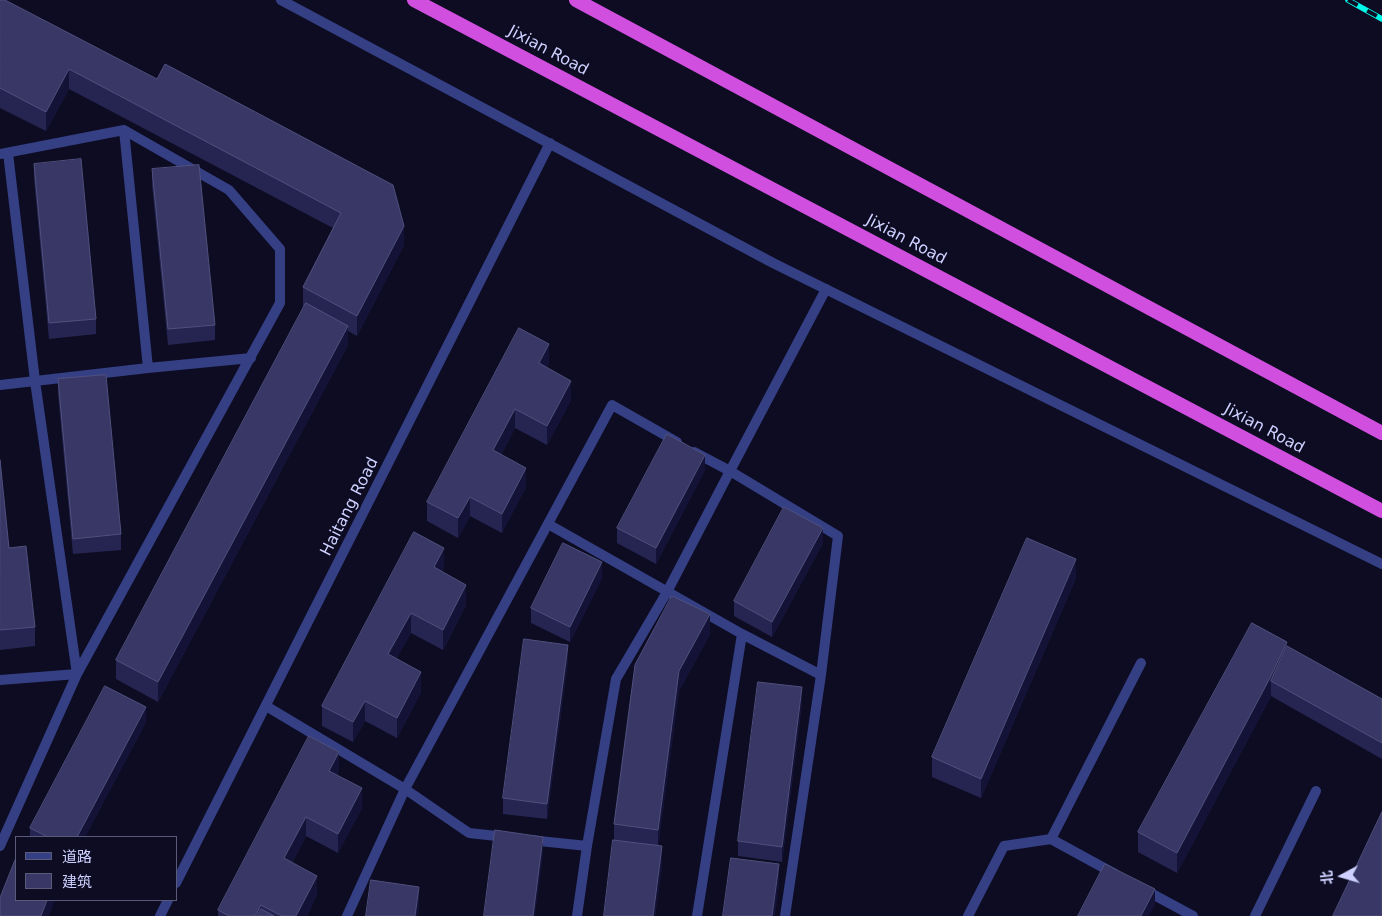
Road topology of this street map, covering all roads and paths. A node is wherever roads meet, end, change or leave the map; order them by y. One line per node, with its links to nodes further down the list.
1 (280, 0): 5 (street)
2 (414, 0): 14 (highway, Jixian Road)
3 (576, 0): 12 (highway)
4 (124, 130): 6 (street); 8 (street); 9 (street)
5 (550, 143): 7 (street); 23 (street, Haitang Road)
6 (4, 153): 10 (street)
7 (826, 289): 13 (street); 16 (street)
8 (251, 358): 9 (street); 20 (street)
9 (148, 368): 10 (street)
10 (35, 381): 11 (street); 20 (street)
11 (0, 385)
12 (1382, 433)
13 (730, 472): 15 (street); 17 (street); 21 (street)
14 (1382, 512)
15 (548, 524): 17 (street); 24 (street)
16 (1382, 564)
17 (667, 592): 18 (street); 28 (street)
18 (742, 634): 21 (street); 34 (street)
19 (1141, 663): 26 (street)
20 (77, 674): 22 (street); 27 (street)
21 (821, 675): 35 (street)
22 (0, 680)
23 (266, 706): 24 (street); 29 (street, Haitang Road)
24 (405, 789): 28 (street); 32 (street)
25 (1316, 791): 38 (street)
26 (1051, 839): 36 (street); 37 (street)
27 (0, 846)
28 (587, 846): 33 (street)
29 (178, 880)
30 (168, 901): 31 (street)
31 (160, 916)
32 (347, 916)
33 (577, 916)
34 (697, 916)
35 (786, 916)
36 (968, 916)
37 (1193, 916)
38 (1255, 916)

